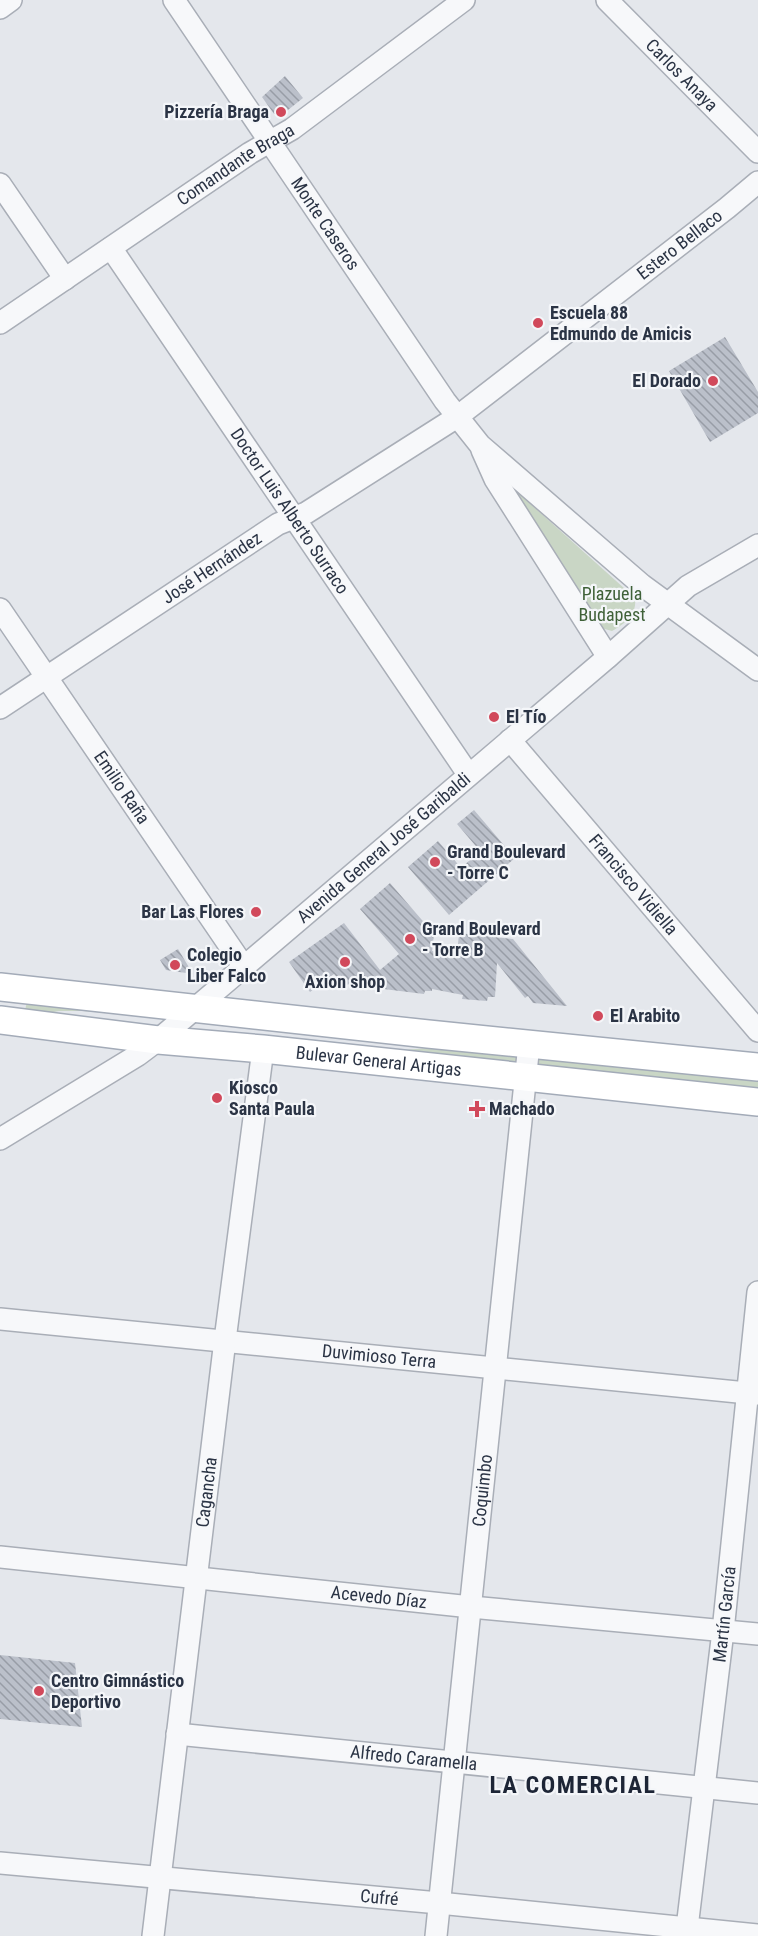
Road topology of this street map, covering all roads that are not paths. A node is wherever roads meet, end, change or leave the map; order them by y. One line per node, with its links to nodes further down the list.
1 (11, 0): 5 (street)
2 (174, 0): 6 (street, Monte Caseros)
3 (464, 0): 6 (street, Comandante Braga)
4 (607, 0): 7 (street, Carlos Anaya)
5 (0, 8)
6 (269, 142): 10 (street, Comandante Braga); 13 (street, Monte Caseros)
7 (758, 152)
8 (758, 182): 13 (street, Estero Bellaco)
9 (0, 184): 11 (street)
10 (111, 248): 11 (street, Comandante Braga); 15 (street, Doctor Luis Alberto Surraco)
11 (65, 279): 12 (street, Comandante Braga)
12 (0, 323)
13 (457, 417): 14 (street, Monte Caseros); 15 (street, José Hernández)
14 (480, 445): 17 (street, Monte Caseros); 19 (street, Monte Caseros)
15 (294, 518): 21 (street, José Hernández); 24 (street, Doctor Luis Alberto Surraco)
16 (758, 545): 17 (street, Avenida General José Garibaldi)
17 (668, 604): 19 (street, Avenida General José Garibaldi); 20 (street, Monte Caseros)
18 (0, 609): 21 (street, Emilio Raña)
19 (608, 657): 23 (street, Avenida General José Garibaldi)
20 (758, 670)
21 (46, 678): 22 (street, José Hernández); 25 (street, Emilio Raña)
22 (0, 708)
23 (510, 740): 24 (street, Avenida General José Garibaldi); 30 (street, Francisco Vidiella)
24 (468, 774): 25 (street, Avenida General José Garibaldi)
25 (244, 967): 27 (street, Avenida General José Garibaldi)
26 (8, 988): 27 (main road, Bulevar General Artigas); 28 (street)
27 (195, 1009): 29 (main road); 31 (main road, Bulevar General Artigas); 32 (street, Avenida General José Garibaldi)
28 (7, 1021): 29 (main road, Bulevar General Artigas)
29 (52, 1026): 32 (main road, Bulevar General Artigas)
30 (758, 1031)
31 (428, 1034): 32 (main road); 33 (main road, Bulevar General Artigas)
32 (158, 1040): 34 (main road, Bulevar General Artigas); 38 (street, Avenida General José Garibaldi)
33 (529, 1044): 35 (main road, Bulevar General Artigas); 36 (street, Coquimbo)
34 (263, 1049): 36 (main road, Bulevar General Artigas); 41 (street, Cagancha)
35 (758, 1067)
36 (526, 1076): 37 (main road, Bulevar General Artigas); 42 (street, Coquimbo)
37 (758, 1102)
38 (0, 1139)
39 (758, 1292): 43 (street, Martín García)
40 (0, 1319): 41 (street, Duvimioso Terra)
41 (225, 1341): 42 (street, Duvimioso Terra); 45 (street, Cagancha)
42 (496, 1368): 43 (street, Duvimioso Terra); 46 (street, Coquimbo)
43 (753, 1393): 47 (street, Martín García)
44 (0, 1557): 45 (street, Acevedo Díaz)
45 (196, 1578): 46 (street, Acevedo Díaz); 49 (street, Cagancha)
46 (471, 1607): 47 (street, Acevedo Díaz); 50 (street, Coquimbo)
47 (723, 1631): 48 (street, Acevedo Díaz); 51 (street, Martín García)
48 (758, 1634)
49 (177, 1734): 50 (street, Alfredo Caramella); 54 (street, Cagancha)
50 (455, 1763): 51 (street, Alfredo Caramella); 55 (street, Coquimbo)
51 (704, 1787): 52 (street, Alfredo Caramella); 56 (street, Martín García)
52 (758, 1793)
53 (0, 1863): 54 (street, Cufré)
54 (160, 1878): 55 (street, Cufré); 58 (street, Cagancha)
55 (439, 1903): 56 (street, Cufré); 59 (street, Coquimbo)
56 (686, 1932): 57 (street, Cufré)
57 (758, 1935)
58 (153, 1936)
59 (436, 1936)

